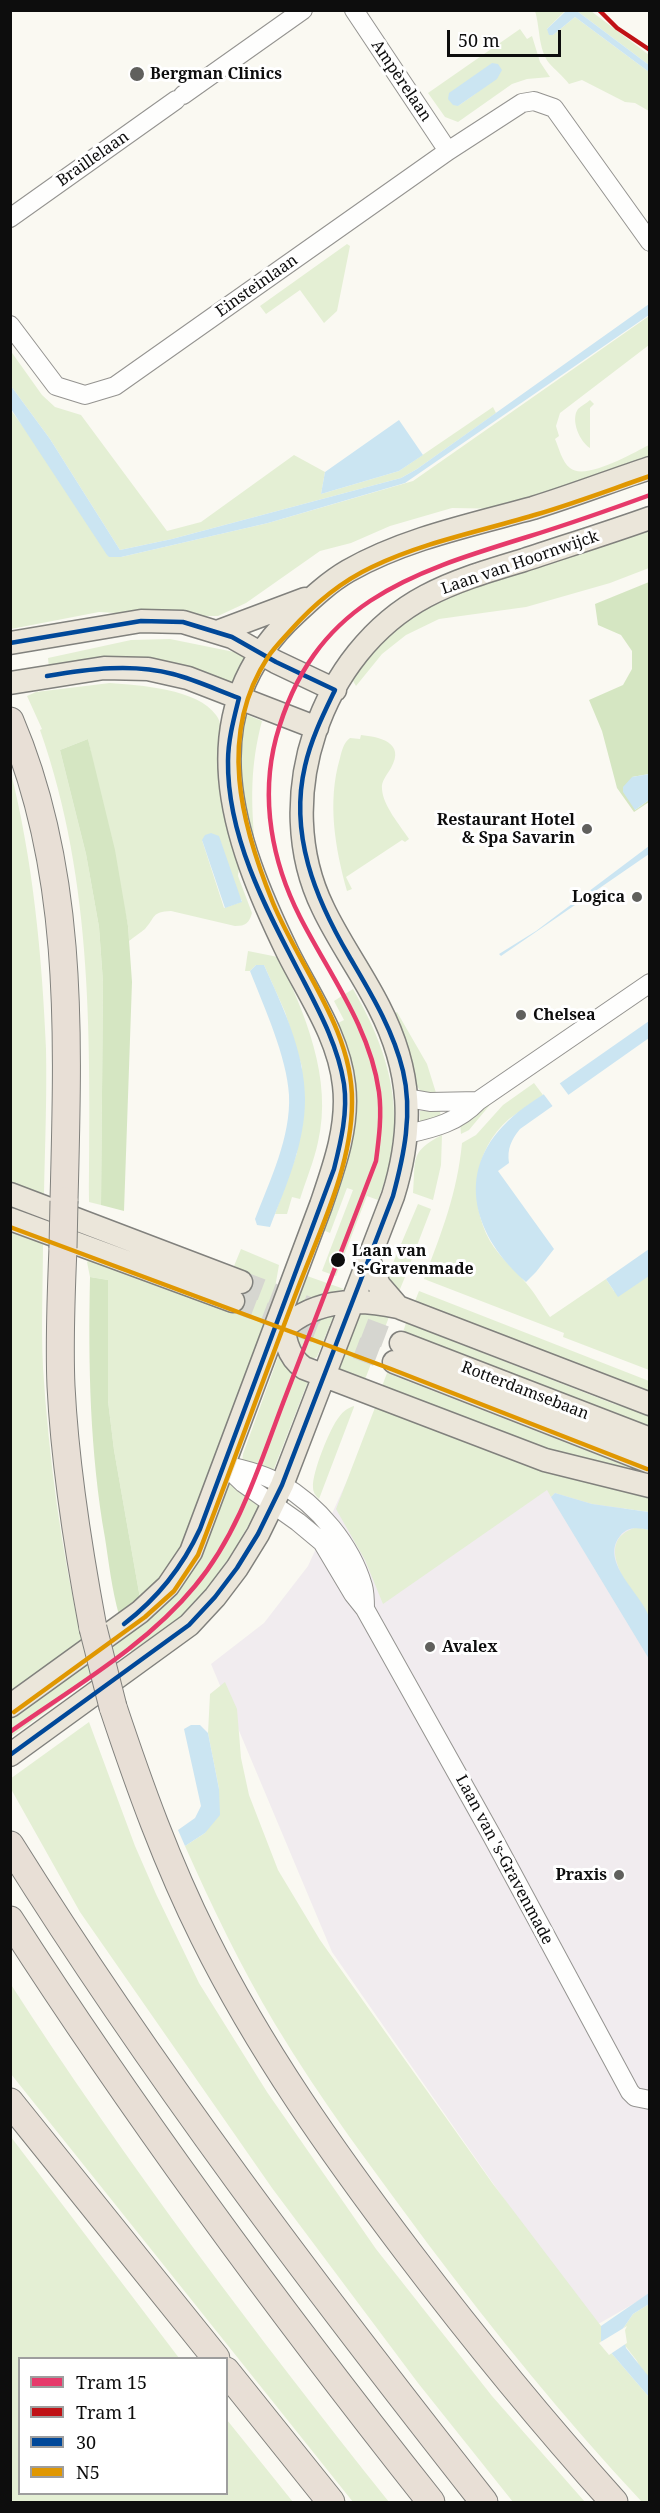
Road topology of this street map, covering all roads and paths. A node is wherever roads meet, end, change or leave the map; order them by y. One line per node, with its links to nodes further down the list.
1 (303, 10): 4 (street, Braillelaan)
2 (354, 10): 3 (street, Ampèrelaan)
3 (448, 151): 5 (street, Einsteinlaan); 6 (street, Einsteinlaan)
4 (10, 218)
5 (650, 242)
6 (10, 325)
7 (650, 468): 9 (main road)
8 (650, 518): 14 (main road, Laan van Hoornwijck)
9 (315, 595): 10 (main road); 12 (main road)
10 (217, 632): 11 (main road); 12 (main road)
11 (10, 643)
12 (260, 653): 14 (main road); 15 (main road)
13 (10, 683): 15 (main road)
14 (335, 690): 17 (main road, Laan van Hoornwijck)
15 (239, 698): 17 (main road); 27 (main road)
16 (13, 727): 46 (highway, bridge)
17 (316, 728): 19 (main road, Laan van Hoornwijck)
18 (650, 983): 20 (street)
19 (407, 1098): 20 (street); 21 (main road, Laan van Hoornwijck)
20 (478, 1101): 21 (street)
21 (407, 1134): 24 (main road, Laan van Hoornwijck)
22 (10, 1194): 23 (main road)
23 (10, 1219)
24 (368, 1258): 25 (main road, Laan van Hoornwijck); 26 (main road)
25 (352, 1301): 26 (main road); 27 (main road); 28 (main road, Laan van Hoornwijck)
26 (398, 1307): 29 (main road)
27 (278, 1327): 28 (main road); 32 (main road)
28 (322, 1377): 33 (main road); 34 (main road, Laan van Hoornwijck)
29 (650, 1404)
30 (650, 1439): 31 (main road, Rotterdamsebaan)
31 (650, 1462)
32 (223, 1464): 34 (street, Laan van 's-Gravenmade); 35 (main road)
33 (650, 1486)
34 (278, 1494): 36 (main road, Laan van Hoornwijck); 39 (street, Laan van 's-Gravenmade)
35 (10, 1706)
36 (10, 1755)
37 (10, 1845): 45 (highway)
38 (10, 1920): 44 (highway)
39 (650, 2100)
40 (10, 2102): 41 (highway)
41 (215, 2357)
42 (228, 2373): 43 (highway)
43 (331, 2502)
44 (431, 2502)
45 (484, 2502)
46 (614, 2502)

